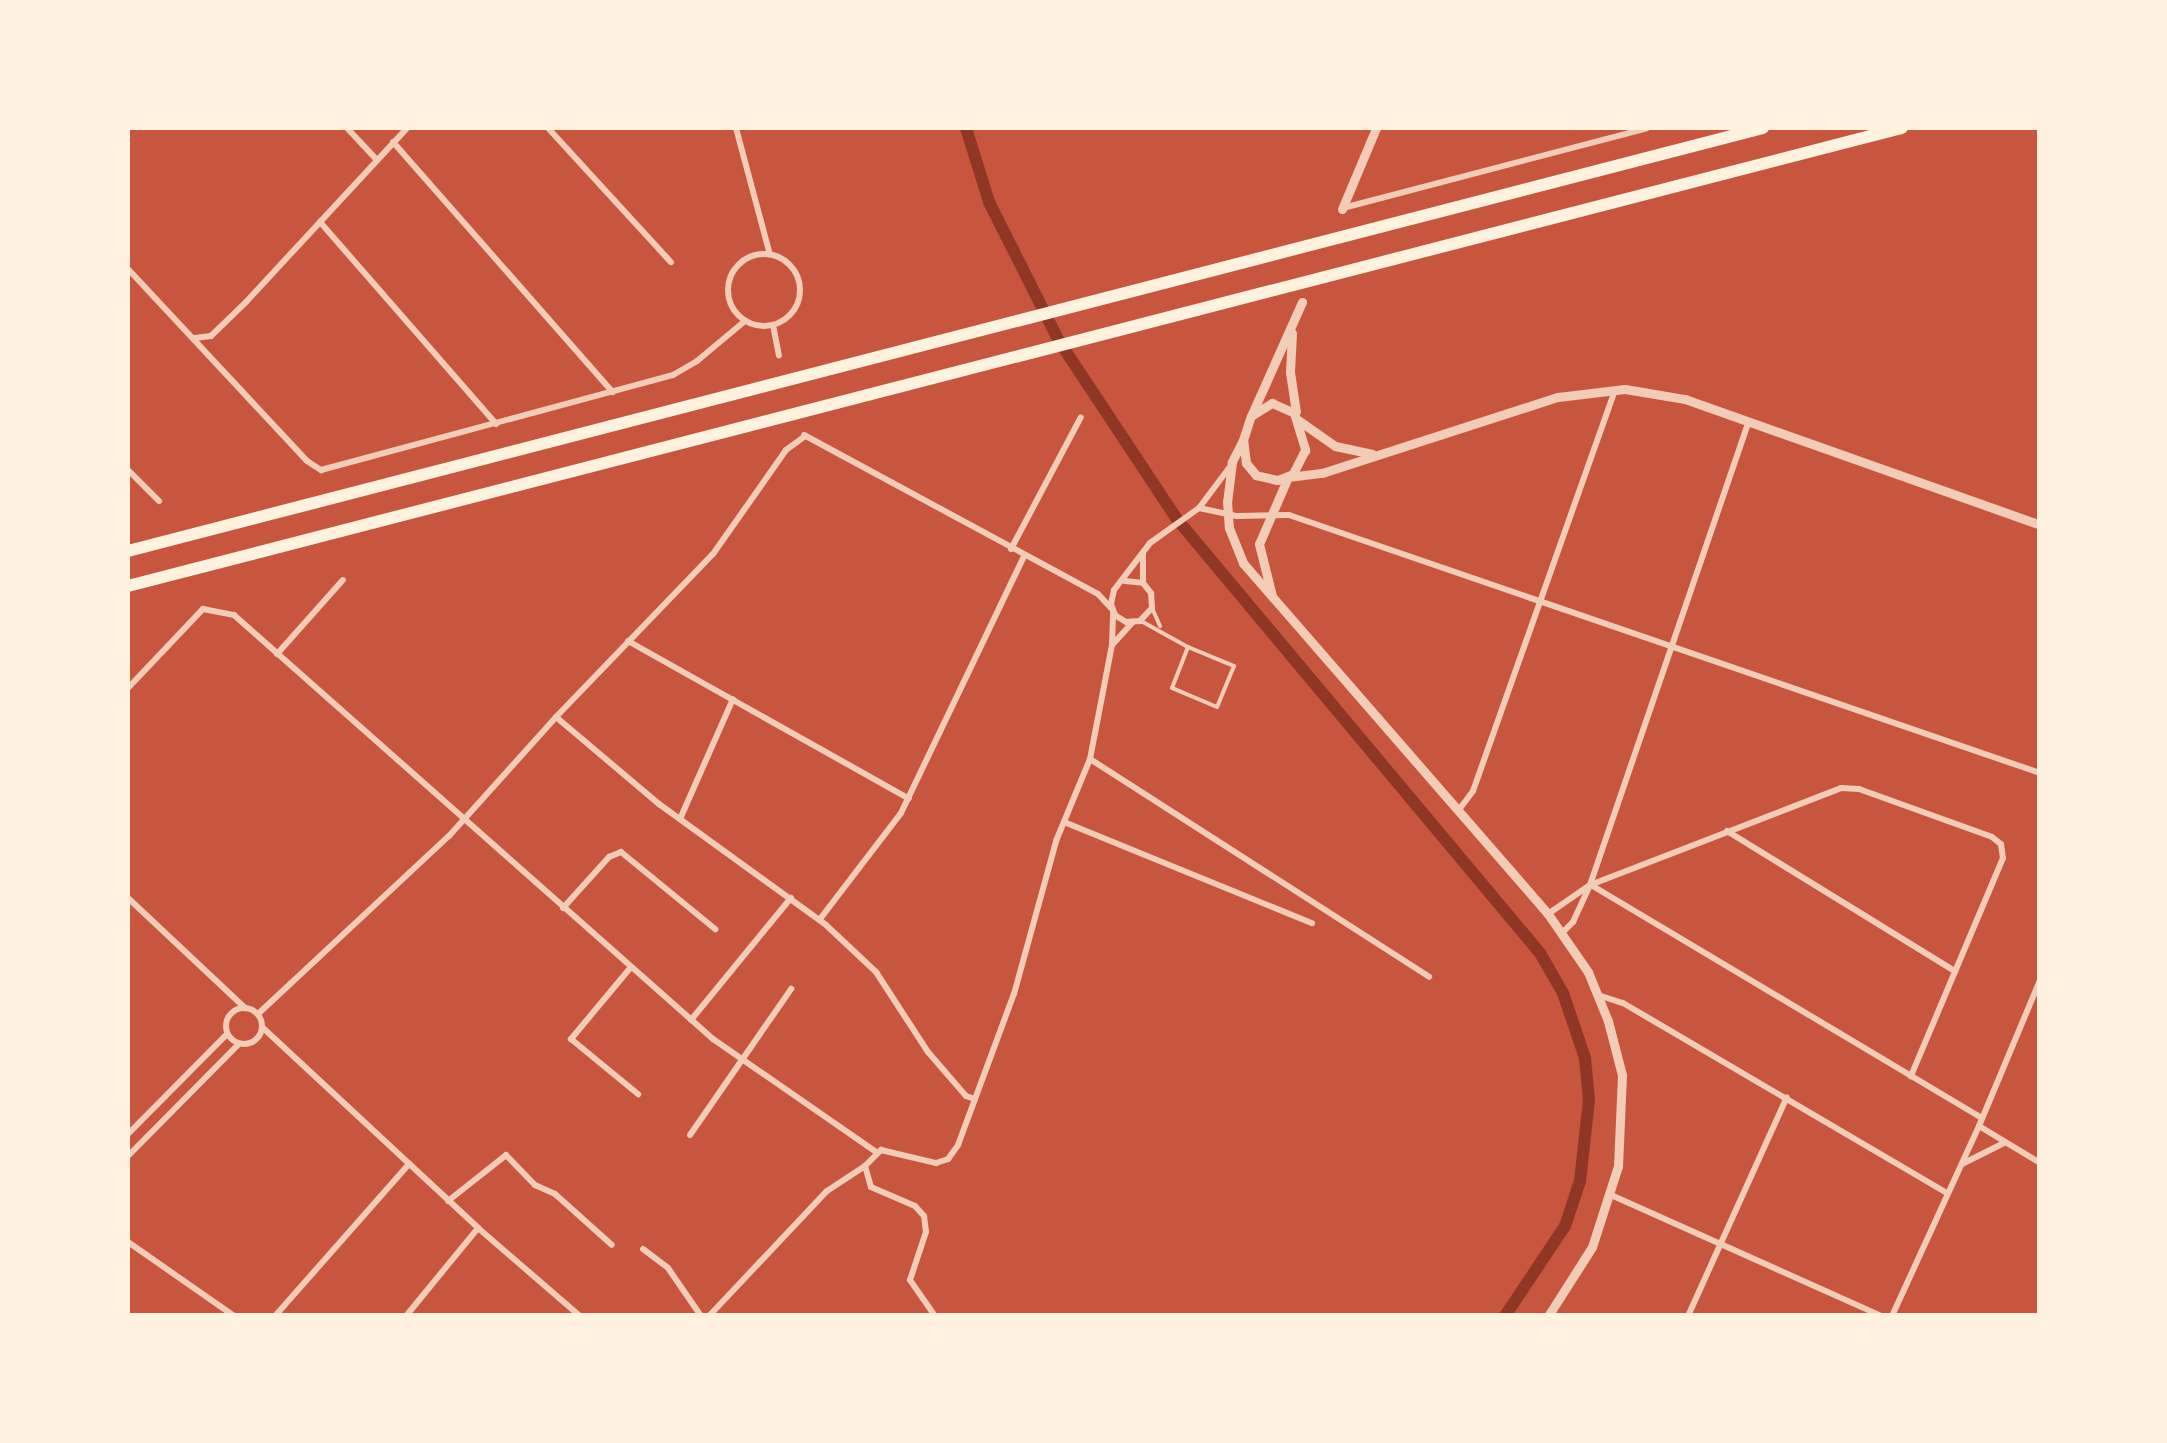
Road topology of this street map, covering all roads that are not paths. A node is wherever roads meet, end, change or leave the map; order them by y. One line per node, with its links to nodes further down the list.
1 (347, 128): 10 (street)
2 (407, 128): 9 (street)
3 (550, 128): 16 (street)
4 (736, 128): 13 (street)
5 (1376, 128): 11 (street)
6 (1647, 128): 11 (street)
7 (1764, 128): 42 (highway)
8 (1902, 128): 48 (highway)
9 (393, 142): 10 (street); 25 (street)
10 (377, 160): 12 (street)
11 (1342, 208)
12 (320, 222): 22 (street); 29 (street)
13 (763, 232): 14 (street); 15 (street)
14 (758, 255): 15 (street); 19 (street)
15 (770, 255): 20 (street)
16 (671, 262)
17 (128, 268): 22 (street)
18 (1302, 302): 21 (street)
19 (744, 321): 20 (street); 25 (street)
20 (773, 325): 23 (street)
21 (1292, 325): 26 (street); 28 (street)
22 (192, 337): 29 (street)
23 (779, 356)
24 (1615, 388): 30 (street); 32 (street); 50 (street)
25 (613, 392): 29 (street)
26 (1251, 416): 28 (street); 31 (street)
27 (1080, 417): 41 (street)
28 (1298, 418): 32 (street); 35 (street)
29 (496, 424)
30 (1748, 424): 40 (street); 56 (street)
31 (1243, 440): 33 (street); 35 (street)
32 (1375, 454): 35 (street)
33 (1232, 462): 37 (street); 38 (street)
34 (128, 470): 36 (street)
35 (1288, 477): 39 (street)
36 (159, 501)
37 (1200, 508): 38 (street); 43 (street)
38 (1227, 514): 39 (street); 49 (street)
39 (1269, 514): 49 (street); 50 (street)
40 (2040, 525)
41 (1011, 549): 44 (street); 55 (street)
42 (128, 551)
43 (1143, 551): 46 (street); 47 (street)
44 (1024, 556): 52 (street); 65 (street)
45 (343, 580): 59 (street)
46 (1125, 581): 47 (street); 52 (street)
47 (1143, 583): 51 (street)
48 (128, 586)
49 (1274, 600): 66 (street)
50 (1538, 600): 56 (street); 66 (street)
51 (1152, 608): 53 (street); 54 (lane)
52 (1112, 610): 53 (street); 57 (street)
53 (1137, 621): 54 (lane); 57 (street)
54 (1163, 630): 58 (lane)
55 (628, 640): 61 (street); 62 (street)
56 (1670, 644): 64 (street); 71 (street)
57 (1112, 645): 63 (street)
58 (1188, 647): 58 (lane)
59 (277, 654): 60 (street); 67 (street)
60 (128, 688)
61 (733, 699): 65 (street); 68 (street)
62 (556, 717): 67 (street); 68 (street)
63 (1090, 759): 69 (street); 82 (street)
64 (2040, 773)
65 (909, 799): 76 (street)
66 (1458, 811): 75 (street)
67 (462, 819): 74 (street); 89 (street)
68 (680, 819): 73 (street)
69 (1064, 822): 77 (street); 98 (street)
70 (1727, 831): 71 (street); 81 (street); 81 (street)
71 (1590, 885): 75 (street); 79 (street); 95 (street)
72 (128, 898): 84 (street)
73 (792, 898): 76 (street); 90 (street)
74 (564, 908): 78 (street); 80 (street)
75 (1548, 914): 79 (street)
76 (820, 919): 98 (street)
77 (1312, 923)
78 (715, 929)
79 (1562, 933): 86 (street)
80 (631, 967): 90 (street); 96 (street)
81 (1956, 971): 95 (street)
82 (1429, 978)
83 (2040, 980): 99 (street)
84 (223, 988): 87 (street); 88 (street)
85 (791, 989): 94 (street)
86 (1598, 994): 97 (street); 111 (street)
87 (245, 1008): 88 (street); 89 (street)
88 (234, 1012): 92 (street)
89 (259, 1012): 91 (street)
90 (691, 1020): 94 (street)
91 (262, 1027): 93 (street); 108 (street)
92 (227, 1034): 93 (street); 100 (street)
93 (239, 1044): 105 (street)
94 (742, 1059): 101 (street); 102 (street)
95 (1912, 1076): 99 (street)
96 (638, 1094)
97 (1787, 1097): 110 (street); 114 (street)
98 (976, 1099): 104 (street)
99 (1981, 1122): 103 (street); 109 (street)
100 (128, 1134)
101 (690, 1135)
102 (859, 1138): 104 (street); 106 (street)
103 (2005, 1142): 107 (street); 109 (street)
104 (876, 1152): 106 (street)
105 (128, 1156)
106 (867, 1163): 118 (street); 125 (street)
107 (2040, 1163)
108 (409, 1164): 112 (street); 121 (street)
109 (1960, 1165): 110 (street)
110 (1947, 1193): 128 (street)
111 (1612, 1195): 114 (street); 126 (street)
112 (448, 1200): 113 (street); 116 (street)
113 (478, 1228): 122 (street); 123 (street)
114 (1722, 1241): 119 (street); 127 (street)
115 (128, 1242): 120 (street)
116 (612, 1245)
117 (643, 1249): 124 (street)
118 (934, 1315)
119 (1691, 1315)
120 (234, 1316)
121 (275, 1316)
122 (406, 1316)
123 (580, 1316)
124 (701, 1316)
125 (709, 1316)
126 (1548, 1316)
127 (1881, 1316)
128 (1892, 1316)

